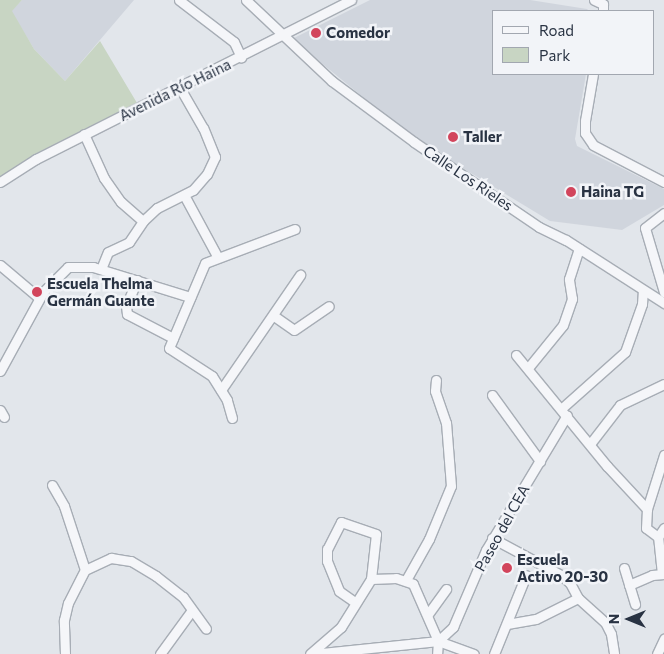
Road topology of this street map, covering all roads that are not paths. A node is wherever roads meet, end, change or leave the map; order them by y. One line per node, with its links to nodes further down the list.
1 (179, 0): 7 (street)
2 (246, 0): 6 (street, Calle Los Rieles)
3 (351, 0): 6 (street, Avenida Río Haina)
4 (594, 0): 5 (street)
5 (603, 10)
6 (283, 35): 7 (street, Avenida Río Haina); 19 (street, Calle Los Rieles)
7 (241, 57): 9 (street, Avenida Río Haina)
8 (593, 75): 11 (street)
9 (180, 88): 10 (street, Avenida Río Haina); 15 (street)
10 (84, 134): 13 (street, Avenida Río Haina); 17 (street)
11 (654, 176): 12 (street); 14 (street)
12 (664, 176)
13 (0, 182)
14 (664, 182)
15 (184, 195): 17 (street); 20 (street)
16 (664, 214): 26 (street)
17 (143, 221): 22 (street)
18 (296, 229): 20 (street)
19 (579, 249): 25 (street, Calle Los Rieles); 34 (street)
20 (217, 256): 27 (street)
21 (0, 265): 28 (street)
22 (102, 269): 24 (street); 28 (street)
23 (300, 276): 31 (street)
24 (137, 280): 27 (street); 32 (street)
25 (643, 290): 29 (street, Calle Los Rieles); 40 (street, Paseo del CEA)
26 (664, 292)
27 (190, 297): 32 (street)
28 (40, 298): 35 (street)
29 (664, 303)
30 (329, 306): 31 (street)
31 (274, 316): 38 (street)
32 (173, 338): 38 (street)
33 (516, 355): 34 (street)
34 (528, 368): 40 (street)
35 (0, 371)
36 (436, 380): 55 (street)
37 (664, 384): 42 (street)
38 (221, 390): 41 (street)
39 (492, 395): 44 (street)
40 (565, 412): 42 (street); 44 (street, Paseo del CEA)
41 (232, 418)
42 (590, 444): 46 (street)
43 (664, 455): 46 (street)
44 (540, 462): 49 (street, Paseo del CEA)
45 (52, 485): 51 (street)
46 (646, 509): 48 (street)
47 (664, 529): 48 (street)
48 (658, 537): 52 (street)
49 (492, 538): 58 (street); 66 (street, Paseo del CEA)
50 (624, 568): 56 (street)
51 (85, 570): 61 (street); 67 (street)
52 (663, 574): 56 (street)
53 (526, 575): 63 (street)
54 (371, 579): 55 (street); 59 (street); 59 (street)
55 (406, 580): 62 (street)
56 (629, 585): 60 (street)
57 (446, 589): 62 (street)
58 (578, 598): 63 (street); 73 (street)
59 (355, 602): 69 (street)
60 (635, 604)
61 (192, 610): 64 (street); 68 (street)
62 (428, 614): 66 (street)
63 (507, 624): 72 (street)
64 (206, 629)
65 (664, 639): 74 (street)
66 (438, 641): 69 (street); 70 (street); 71 (street)
67 (65, 654)
68 (160, 654)
69 (311, 654)
70 (437, 654)
71 (474, 654)
72 (494, 654)
73 (614, 654)
74 (657, 654)

